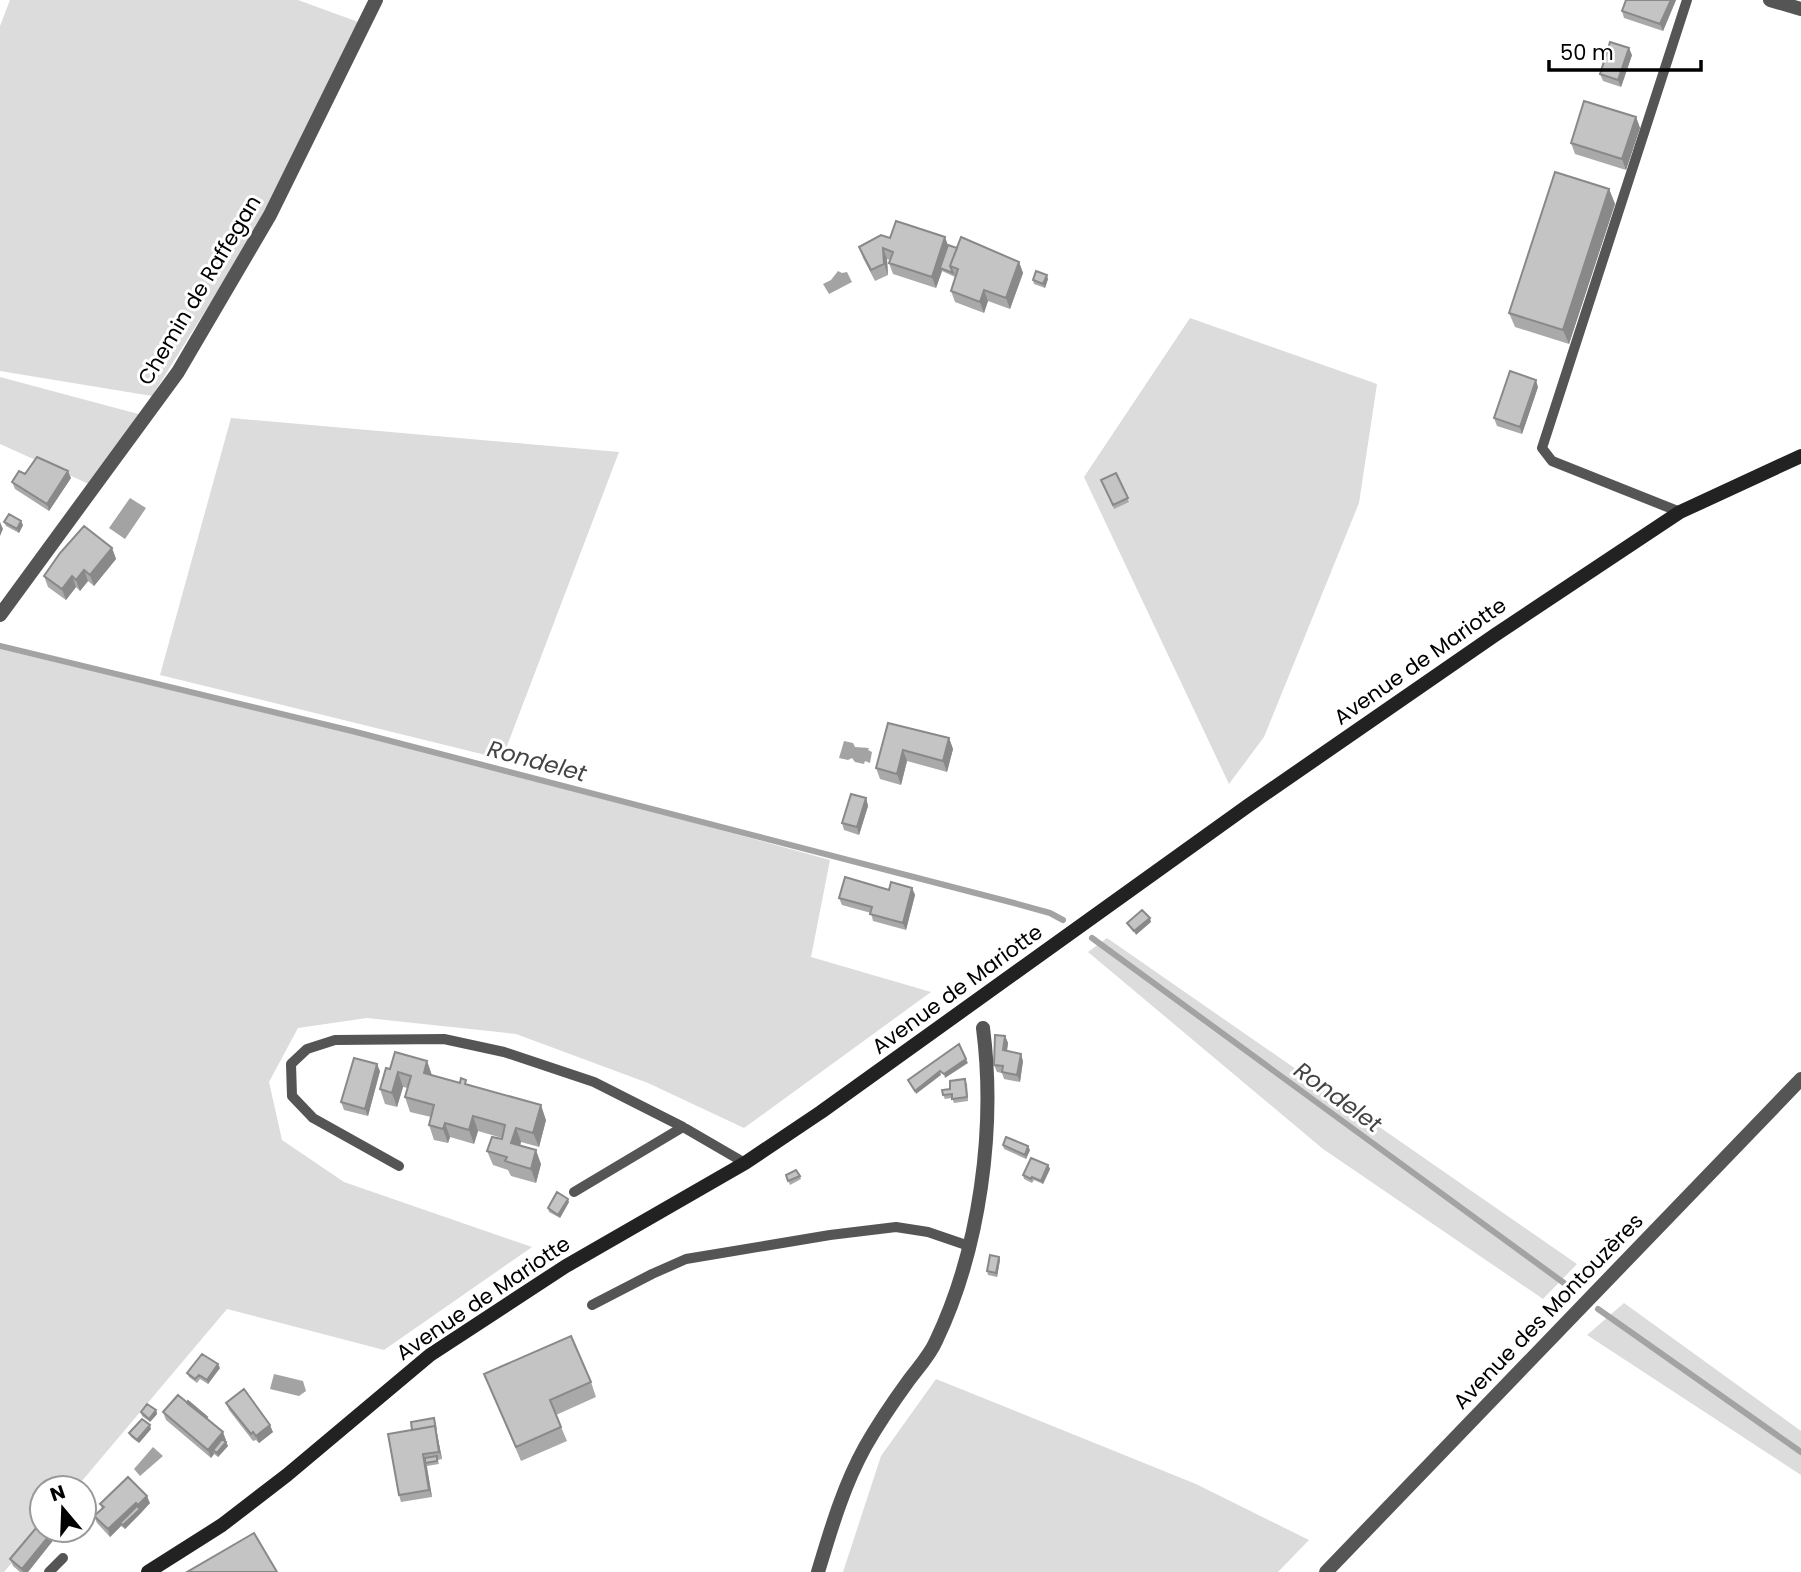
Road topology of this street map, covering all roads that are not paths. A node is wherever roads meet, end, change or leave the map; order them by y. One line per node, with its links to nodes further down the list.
1 (376, 0): 7 (street, Chemin de Raffegan)
2 (1687, 0): 6 (lane)
3 (1770, 0): 4 (street)
4 (1801, 9)
5 (1801, 456): 6 (main road, Avenue de Mariotte)
6 (1680, 512): 11 (main road, Avenue de Mariotte)
7 (0, 615)
8 (983, 1028): 14 (street)
9 (1801, 1079): 20 (street, Avenue des Montouzères)
10 (683, 1127): 11 (lane); 12 (lane); 13 (lane)
11 (745, 1163): 18 (main road, Avenue de Mariotte)
12 (399, 1166)
13 (574, 1192)
14 (969, 1246): 15 (lane); 19 (street)
15 (592, 1306)
16 (63, 1558): 17 (lane)
17 (49, 1572)
18 (148, 1572)
19 (818, 1572)
20 (1326, 1572)

